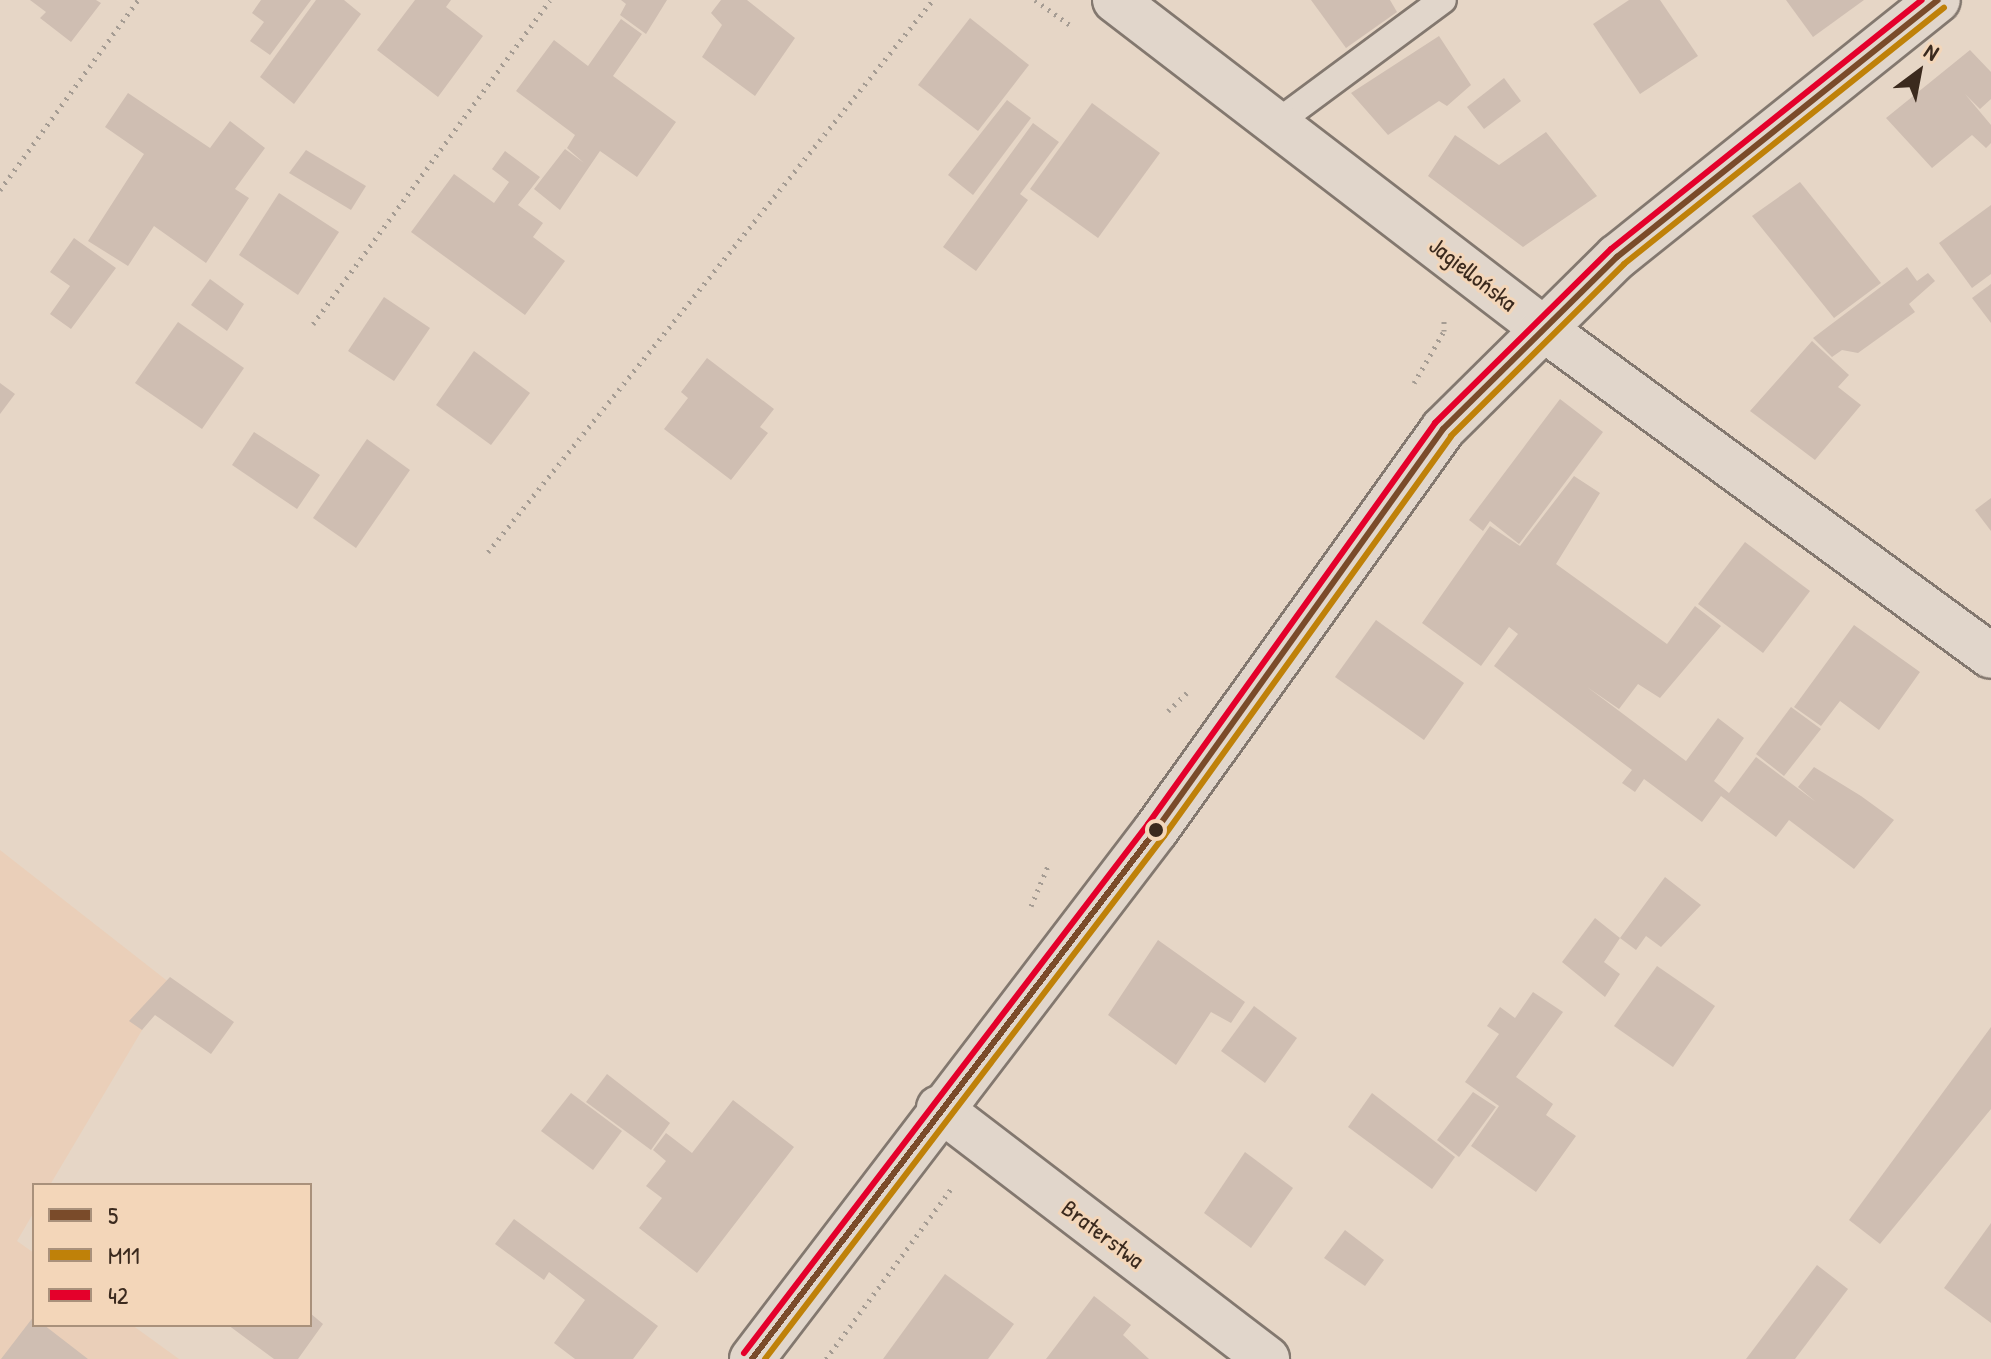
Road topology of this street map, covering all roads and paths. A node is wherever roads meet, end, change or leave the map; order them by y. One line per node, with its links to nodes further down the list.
1 (138, 0): 8 (path)
2 (550, 0): 10 (path)
3 (933, 0): 13 (path)
4 (1115, 0): 7 (street, Jagiellońska)
5 (1443, 0): 7 (lane)
6 (1938, 0): 11 (street)
7 (1278, 122): 11 (street, Jagiellońska)
8 (0, 190)
9 (1439, 302): 12 (path)
10 (313, 324)
11 (1545, 330): 14 (street, Jagiellońska); 15 (street)
12 (1410, 390)
13 (488, 552)
14 (1991, 656)
15 (939, 1108): 16 (street); 17 (street, Braterstwa)
16 (752, 1359)
17 (1267, 1359)

